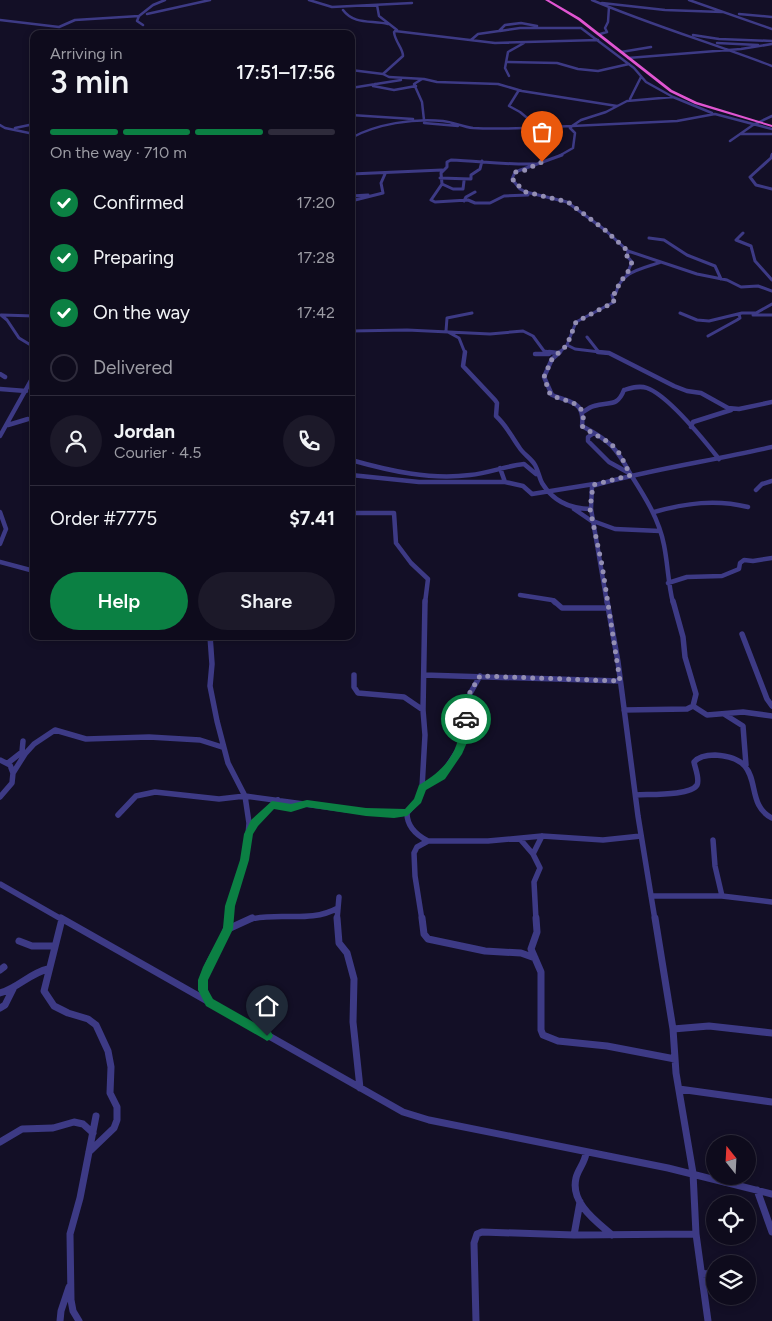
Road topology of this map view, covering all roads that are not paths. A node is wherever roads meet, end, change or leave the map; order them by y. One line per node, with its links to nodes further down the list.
1 (165, 0): 16 (street)
2 (210, 0): 16 (street)
3 (309, 0): 11 (street)
4 (548, 0): 31 (highway)
5 (588, 0): 8 (street)
6 (592, 0): 8 (street)
7 (689, 0): 14 (street)
8 (597, 2): 10 (street); 12 (street)
9 (412, 3): 11 (street)
10 (611, 4): 12 (street); 14 (street)
11 (377, 6): 22 (street)
12 (610, 9): 31 (street); 32 (street)
13 (343, 10): 19 (street)
14 (722, 12): 15 (street)
15 (731, 14): 17 (street); 25 (street)
16 (139, 16): 18 (street); 20 (street)
17 (772, 17)
18 (0, 20)
19 (379, 22): 21 (street); 22 (street)
20 (143, 25)
21 (376, 26)
22 (394, 26): 26 (street)
23 (542, 28): 24 (street); 27 (street); 27 (street)
24 (557, 29): 29 (street); 35 (street)
25 (772, 29)
26 (396, 30): 30 (street); 51 (street)
27 (500, 31): 34 (street)
28 (438, 32): 30 (street)
29 (546, 32)
30 (425, 34): 34 (street)
31 (600, 34): 33 (highway)
32 (683, 34): 36 (street); 38 (street)
33 (606, 39): 35 (street); 44 (highway)
34 (472, 40): 37 (street)
35 (598, 40): 37 (street); 48 (street)
36 (772, 42): 39 (street)
37 (524, 43): 47 (street)
38 (710, 43): 39 (street); 42 (street); 43 (street)
39 (763, 46): 42 (street)
40 (651, 47): 44 (street)
41 (687, 49): 45 (street)
42 (729, 50): 43 (street); 49 (street)
43 (707, 51): 45 (street)
44 (621, 52): 46 (highway)
45 (690, 53): 46 (street)
46 (628, 58): 68 (highway)
47 (506, 62): 48 (street); 52 (street)
48 (629, 64): 53 (street)
49 (772, 66)
50 (355, 71): 51 (street)
51 (383, 75): 54 (street); 55 (street)
52 (509, 76)
53 (641, 77): 59 (street); 60 (street)
54 (416, 80): 55 (street); 56 (street); 58 (street)
55 (377, 83): 56 (street); 57 (street)
56 (416, 86): 66 (street)
57 (355, 87)
58 (519, 90): 61 (street); 73 (street)
59 (673, 98): 60 (street); 62 (street)
60 (627, 101): 61 (street)
61 (620, 106): 74 (street)
62 (715, 114): 72 (street); 74 (street)
63 (355, 115): 65 (street)
64 (772, 116): 68 (street)
65 (417, 120): 66 (street); 67 (street)
66 (424, 120): 71 (street)
67 (402, 122): 71 (street); 80 (street)
68 (760, 122): 72 (street); 75 (highway)
69 (0, 125): 76 (street)
70 (30, 125): 76 (street)
71 (461, 125): 73 (street)
72 (753, 125): 75 (street); 78 (street)
73 (538, 126): 74 (street)
74 (572, 126): 84 (street)
75 (772, 127)
76 (13, 128): 77 (street)
77 (30, 133)
78 (739, 134): 79 (street); 81 (street)
79 (772, 134)
80 (355, 136)
81 (730, 141)
82 (772, 154): 91 (street)
83 (482, 161): 84 (street); 85 (street); 88 (street)
84 (535, 164): 94 (street)
85 (442, 170): 87 (street); 89 (street)
86 (355, 174): 87 (street)
87 (385, 174): 93 (street)
88 (470, 179): 89 (street); 90 (street)
89 (441, 181): 90 (street); 90 (street); 97 (street)
90 (464, 181)
91 (772, 189)
92 (475, 192): 97 (street)
93 (371, 195): 95 (street); 96 (street)
94 (534, 195): 97 (street); 100 (street)
95 (355, 196)
96 (355, 200)
97 (464, 201)
98 (743, 233): 104 (street)
99 (649, 238): 103 (street)
100 (628, 251): 101 (street); 102 (street)
101 (661, 262): 102 (street); 103 (street)
102 (627, 274): 120 (street)
103 (721, 279): 105 (street)
104 (772, 282): 105 (street)
105 (770, 289): 106 (street)
106 (772, 295)
107 (772, 304): 110 (street)
108 (472, 313): 116 (street)
109 (680, 313): 111 (street)
110 (748, 313): 111 (street); 113 (street)
111 (739, 314): 117 (street)
112 (1, 315): 114 (street); 119 (street)
113 (772, 315)
114 (30, 316)
115 (355, 331): 116 (street)
116 (447, 331): 122 (street); 145 (street)
117 (708, 336)
118 (587, 337): 121 (street)
119 (30, 345)
120 (567, 345): 121 (street); 123 (street)
121 (598, 351): 132 (street)
122 (551, 353): 123 (street); 124 (street)
123 (559, 353): 133 (street)
124 (535, 354)
125 (0, 374): 126 (street)
126 (5, 377)
127 (30, 384): 129 (street)
128 (0, 389): 129 (street)
129 (27, 390): 130 (street); 135 (street)
130 (30, 390)
131 (772, 402): 132 (street)
132 (735, 408): 136 (street)
133 (583, 412): 136 (street); 137 (street)
134 (28, 419): 135 (street)
135 (8, 425): 138 (street)
136 (691, 427): 140 (street)
137 (594, 433): 143 (street); 143 (street)
138 (0, 436)
139 (772, 447): 140 (street)
140 (719, 459): 143 (street)
141 (355, 461): 142 (street)
142 (500, 468): 145 (street); 147 (street)
143 (630, 474): 148 (street); 155 (street)
144 (355, 475): 147 (street)
145 (536, 475): 150 (street)
146 (772, 481): 149 (street)
147 (505, 482): 150 (street)
148 (594, 484): 150 (street); 153 (street)
149 (756, 490)
150 (546, 492): 152 (street)
151 (748, 506): 155 (street)
152 (574, 508): 153 (street); 157 (street)
153 (590, 509): 157 (street)
154 (0, 512): 158 (street)
155 (654, 512): 159 (street)
156 (355, 513): 170 (street)
157 (593, 522): 159 (street); 166 (street)
158 (3, 526): 160 (street)
159 (660, 531): 164 (street)
160 (0, 544)
161 (772, 558): 164 (street)
162 (0, 562): 163 (street)
163 (30, 570)
164 (668, 583): 173 (street)
165 (520, 595): 166 (street)
166 (608, 608): 172 (street)
167 (742, 634): 174 (street)
168 (210, 640): 180 (street)
169 (354, 674): 175 (street)
170 (424, 676): 171 (street); 175 (street)
171 (480, 676): 172 (street); 185 (street)
172 (620, 681): 176 (street)
173 (694, 706): 176 (street); 177 (street)
174 (772, 706)
175 (423, 710): 185 (street)
176 (624, 710): 186 (street)
177 (724, 714): 178 (street); 183 (street)
178 (772, 716)
179 (23, 742): 182 (street)
180 (222, 746): 184 (street); 187 (street)
181 (0, 760): 182 (street)
182 (8, 762): 184 (street)
183 (746, 766): 186 (street); 194 (street)
184 (13, 773): 188 (street)
185 (422, 788): 192 (street)
186 (636, 794): 197 (street)
187 (246, 796): 189 (street); 193 (street); 195 (street)
188 (0, 797)
189 (278, 800): 190 (street); 191 (street)
190 (307, 804): 191 (street); 192 (street)
191 (272, 805): 195 (street)
192 (407, 813): 200 (street)
193 (118, 815)
194 (772, 818)
195 (248, 834): 209 (street)
196 (542, 836): 197 (street); 198 (street); 201 (street)
197 (641, 836): 204 (street)
198 (520, 839): 200 (street); 201 (street)
199 (713, 840): 205 (street)
200 (428, 841): 212 (street)
201 (533, 854): 212 (street)
202 (1, 886): 208 (street)
203 (340, 896): 207 (street)
204 (650, 896): 205 (street); 218 (street)
205 (722, 896): 206 (street)
206 (772, 902)
207 (338, 908): 209 (street); 221 (street)
208 (62, 919): 211 (street); 216 (street)
209 (228, 929): 216 (street)
210 (19, 942): 211 (street)
211 (53, 946): 213 (street)
212 (535, 958): 220 (street)
213 (48, 969): 214 (street); 227 (street)
214 (13, 989): 215 (street); 217 (street)
215 (0, 993)
216 (209, 1003): 221 (street)
217 (0, 1008)
218 (673, 1029): 219 (street); 220 (street)
219 (772, 1033)
220 (675, 1059): 222 (street)
221 (360, 1088): 228 (street)
222 (679, 1089): 223 (street); 229 (street)
223 (772, 1102)
224 (96, 1116): 225 (street)
225 (93, 1133): 226 (street); 227 (street)
226 (0, 1142)
227 (89, 1152): 239 (street)
228 (586, 1153): 229 (street); 232 (street)
229 (692, 1173): 230 (street); 234 (street)
230 (757, 1190): 231 (street); 233 (street)
231 (772, 1194)
232 (580, 1202): 235 (street); 236 (street)
233 (772, 1232)
234 (696, 1234): 236 (street); 237 (street)
235 (574, 1236): 236 (street); 242 (street)
236 (612, 1236)
237 (702, 1274): 238 (street); 243 (street)
238 (706, 1274)
239 (70, 1284): 240 (street); 241 (street)
240 (60, 1321)
241 (79, 1321)
242 (476, 1321)
243 (708, 1321)

